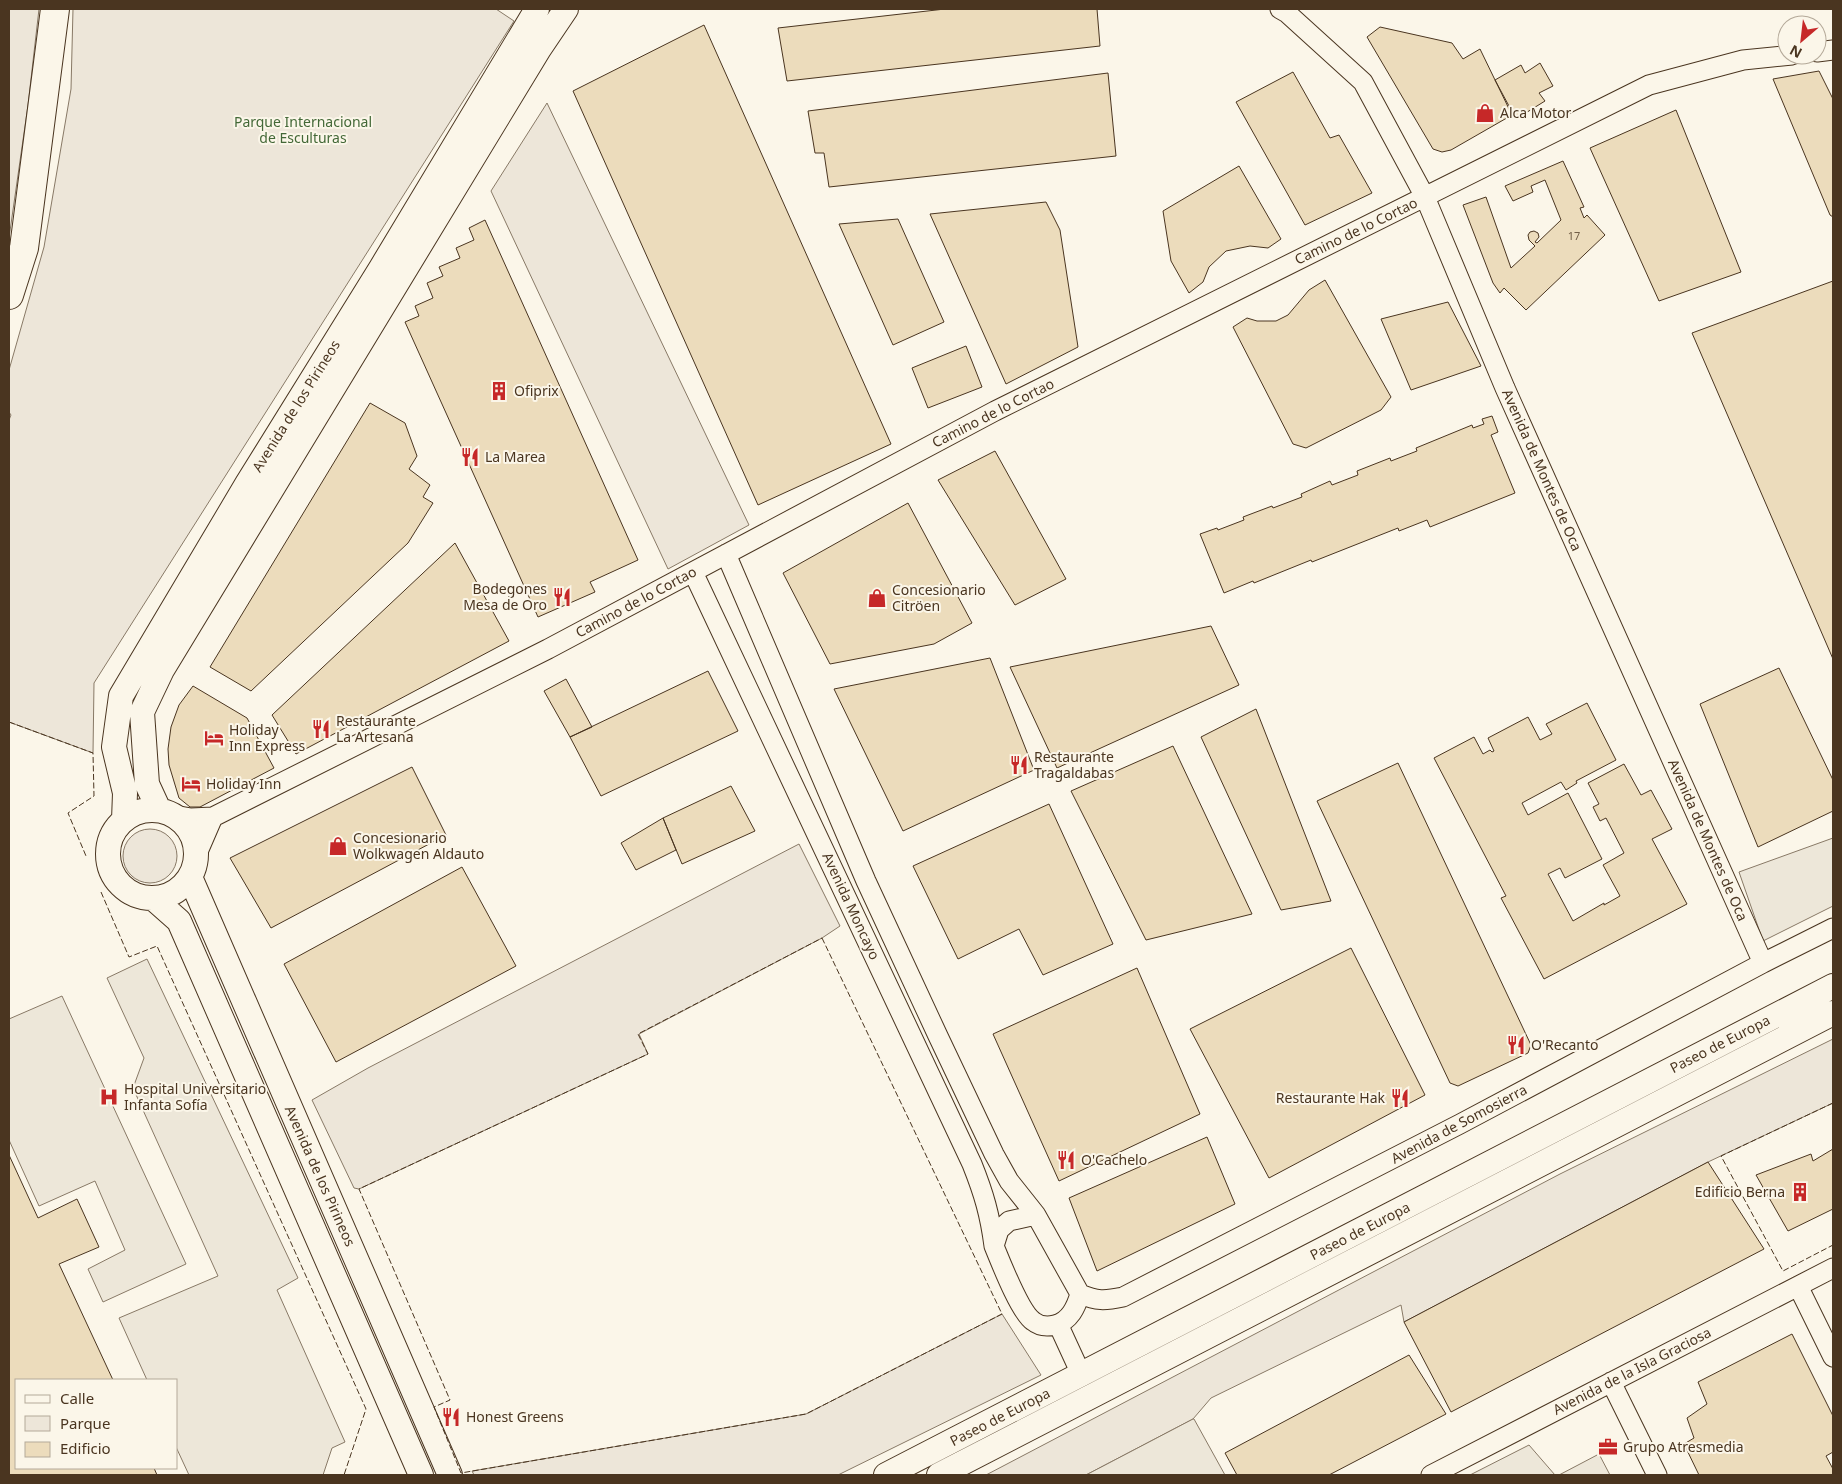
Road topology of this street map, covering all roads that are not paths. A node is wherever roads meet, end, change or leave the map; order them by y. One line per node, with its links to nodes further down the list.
1 (55, 9): 7 (highway)
2 (537, 9): 12 (main road, Avenida de los Pirineos)
3 (566, 9): 10 (main road, Avenida de los Pirineos)
4 (1280, 9): 6 (street, Avenida de Montes de Oca)
5 (1777, 57): 6 (street, Camino de lo Cortao)
6 (1425, 197): 8 (street, Camino de lo Cortao); 19 (street, Avenida de Montes de Oca)
7 (9, 296)
8 (726, 554): 9 (street, Camino de lo Cortao); 14 (street, Avenida Moncayo)
9 (693, 572): 11 (street, Camino de lo Cortao); 15 (street, Avenida Moncayo)
10 (166, 813): 11 (street, Camino de lo Cortao); 12 (main road); 13 (main road)
11 (213, 818): 13 (street)
12 (124, 820): 17 (main road)
13 (196, 854): 16 (main road)
14 (860, 866): 15 (street); 22 (street, Avenida Moncayo)
15 (837, 875): 23 (street, Avenida Moncayo)
16 (190, 877): 17 (main road); 32 (main road, Avenida de los Pirineos)
17 (153, 898): 31 (main road, Avenida de los Pirineos)
18 (1833, 928): 19 (street, Avenida de Somosierra)
19 (1763, 963): 26 (street, Avenida de Somosierra)
20 (1833, 986): 29 (main road, Paseo de Europa)
21 (1833, 1013): 34 (main road, Paseo de Europa)
22 (1036, 1215): 23 (street); 26 (street, Avenida Moncayo)
23 (994, 1246): 27 (street, Avenida Moncayo)
24 (1833, 1268): 25 (street, Avenida de la Isla Graciosa)
25 (1798, 1286): 28 (street); 30 (street, Avenida de la Isla Graciosa)
26 (1080, 1294): 27 (street)
27 (1058, 1324): 29 (street)
28 (1833, 1357)
29 (1082, 1374): 33 (main road, Paseo de Europa)
30 (1611, 1382): 35 (street, Avenida de la Isla Graciosa); 36 (street)
31 (421, 1475)
32 (450, 1475)
33 (886, 1475)
34 (939, 1475)
35 (1431, 1475)
36 (1658, 1475)

